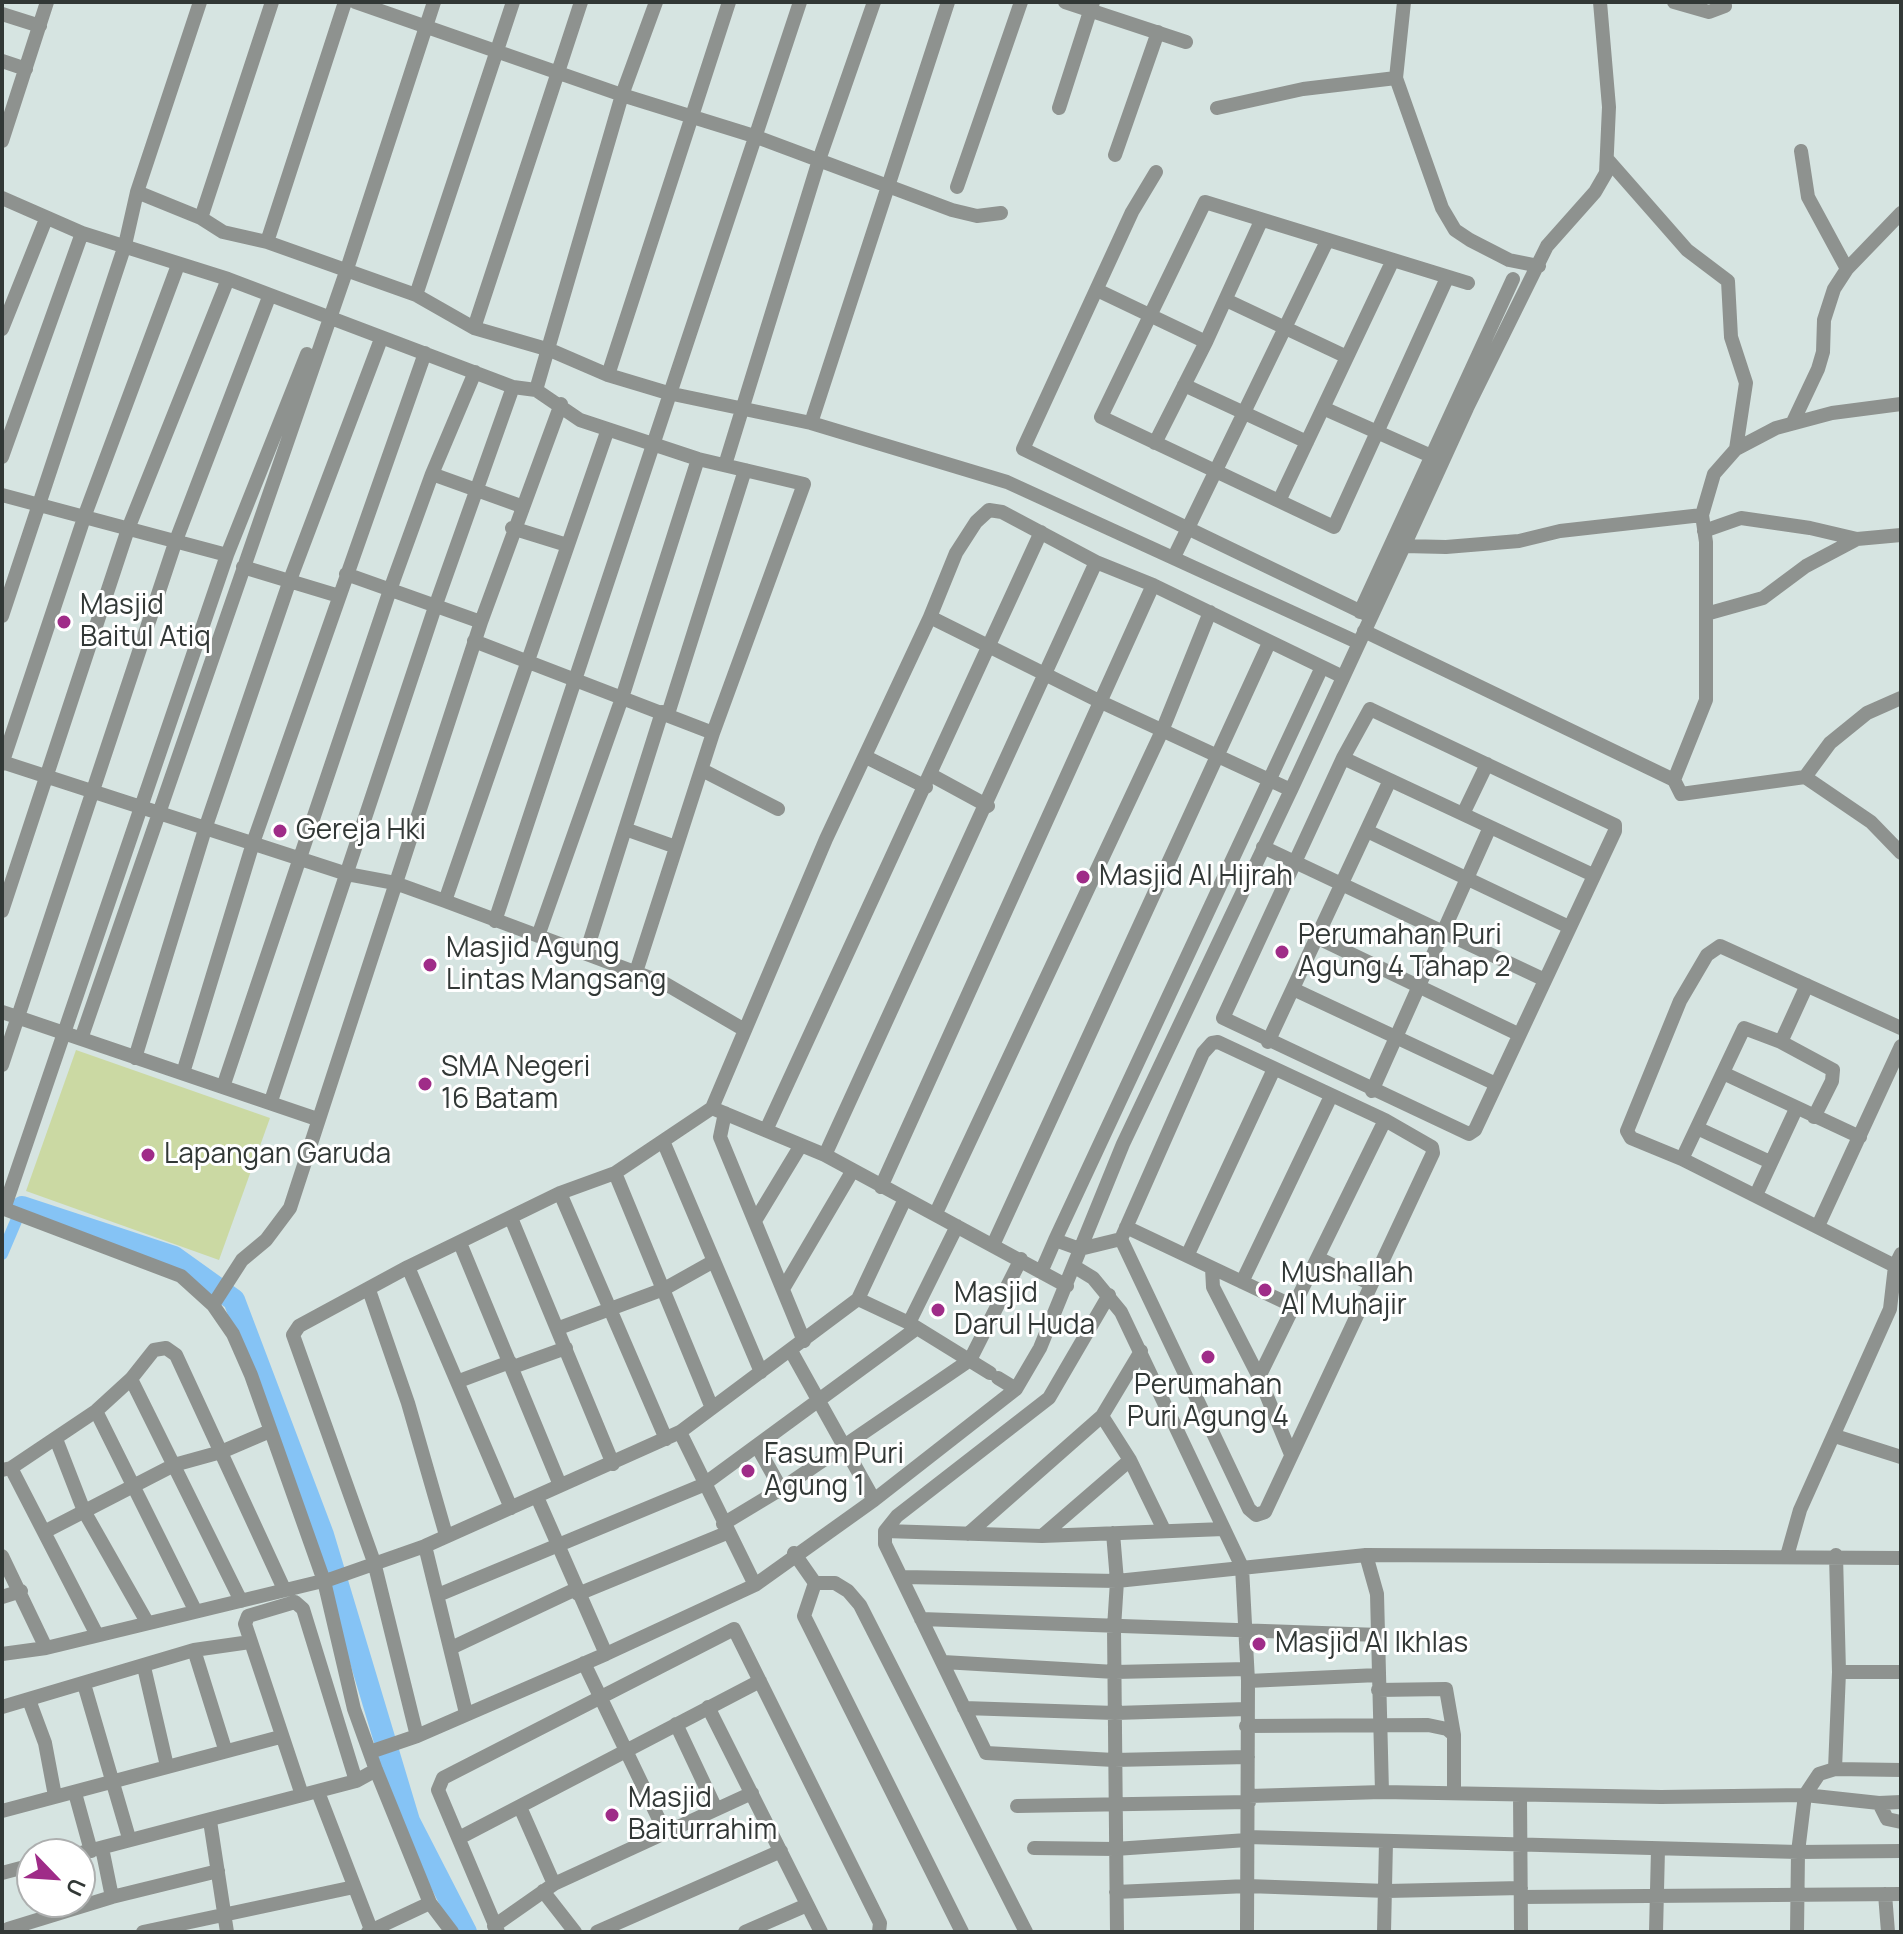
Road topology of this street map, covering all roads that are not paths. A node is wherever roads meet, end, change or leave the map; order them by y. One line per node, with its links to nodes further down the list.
1 (47, 2): 22 (street)
2 (200, 2): 45 (street)
3 (272, 2): 49 (street)
4 (345, 2): 54 (street)
5 (355, 2): 23 (street)
6 (434, 2): 23 (street)
7 (513, 2): 26 (street)
8 (581, 2): 29 (street)
9 (656, 2): 31 (street)
10 (729, 2): 34 (street)
11 (800, 2): 36 (street)
12 (874, 2): 40 (street)
13 (948, 2): 43 (street)
14 (1021, 2): 44 (street)
15 (1065, 2): 19 (street)
16 (1600, 2): 41 (street)
17 (1674, 2): 20 (street)
18 (1403, 3): 30 (street)
19 (1092, 6): 24 (street); 32 (street)
20 (1725, 6)
21 (2, 14): 22 (street)
22 (40, 26): 28 (street)
23 (425, 27): 26 (street); 59 (street)
24 (1158, 32): 25 (street); 39 (street)
25 (1186, 42)
26 (496, 52): 29 (street); 66 (street)
27 (2, 61): 28 (street)
28 (26, 69): 35 (street)
29 (558, 73): 31 (street); 71 (street)
30 (1396, 78): 33 (street); 58 (street)
31 (622, 95): 34 (street); 76 (street)
32 (1059, 108)
33 (1217, 108)
34 (691, 118): 36 (street); 80 (street)
35 (5, 119): 37 (street)
36 (754, 136): 40 (street); 84 (street)
37 (2, 141)
38 (1801, 151): 60 (street)
39 (1115, 155)
40 (819, 160): 43 (street); 88 (street)
41 (1608, 160): 58 (street); 97 (street)
42 (1156, 172): 65 (street)
43 (889, 184): 47 (street); 91 (street)
44 (957, 187)
45 (137, 192): 49 (street); 55 (street)
46 (2, 198): 50 (street)
47 (1001, 213)
48 (1901, 213): 60 (street)
49 (201, 218): 54 (street)
50 (46, 219): 52 (street); 73 (street)
51 (1261, 221): 53 (street); 68 (street); 69 (street)
52 (82, 233): 55 (street); 98 (street)
53 (1327, 241): 56 (street); 72 (street)
54 (267, 242): 59 (street)
55 (125, 245): 57 (street); 108 (street)
56 (1392, 262): 61 (street); 78 (street)
57 (178, 265): 62 (street); 111 (street)
58 (1539, 266): 100 (street)
59 (347, 269): 66 (street); 70 (street)
60 (1847, 269): 90 (street)
61 (1447, 278): 64 (street); 93 (street)
62 (228, 279): 67 (street); 113 (street)
63 (1513, 279): 100 (street)
64 (1468, 283)
65 (1097, 290): 69 (street); 114 (street)
66 (416, 295): 71 (street)
67 (269, 297): 70 (street); 119 (street)
68 (1226, 300): 72 (street); 75 (street)
69 (1152, 314): 75 (street); 95 (street)
70 (326, 315): 74 (street); 122 (street); 125 (street)
71 (474, 328): 76 (street)
72 (1286, 328): 78 (street); 89 (street)
73 (2, 329)
74 (381, 339): 77 (street); 127 (street)
75 (1206, 342): 81 (street)
76 (550, 350): 80 (street); 83 (street)
77 (425, 353): 79 (street); 126 (street)
78 (1347, 357): 87 (street)
79 (475, 372): 82 (street); 104 (street)
80 (608, 375): 84 (street)
81 (1184, 385): 89 (street); 95 (street)
82 (513, 387): 83 (street); 105 (street)
83 (536, 390): 85 (street)
84 (668, 393): 88 (street); 96 (street)
85 (561, 404): 92 (street); 109 (street)
86 (1901, 404): 90 (street)
87 (1323, 408): 93 (street); 94 (street)
88 (743, 409): 91 (street); 101 (street)
89 (1246, 412): 94 (street); 103 (street)
90 (1793, 422): 97 (street)
91 (811, 423): 123 (street)
92 (608, 429): 96 (street); 120 (street)
93 (1378, 433): 100 (street); 107 (street)
94 (1307, 442): 107 (street)
95 (1155, 443): 103 (street)
96 (653, 444): 99 (street); 146 (street)
97 (1736, 449): 110 (street)
98 (2, 457)
99 (698, 459): 101 (street); 147 (street)
100 (1436, 459): 121 (street); 133 (street)
101 (725, 465): 102 (street)
102 (745, 470): 150 (street); 152 (street)
103 (1215, 472): 107 (street); 114 (street)
104 (432, 474): 105 (street); 129 (street)
105 (475, 490): 109 (street); 131 (street)
106 (2, 495): 108 (street)
107 (1279, 501)
108 (39, 506): 111 (street); 135 (street)
109 (521, 506): 112 (street)
110 (1702, 515): 115 (street); 121 (street)
111 (85, 518): 113 (street); 156 (street)
112 (512, 528): 120 (street); 137 (street)
113 (128, 529): 119 (street); 159 (street)
114 (1188, 529): 123 (street); 133 (street)
115 (1704, 531): 118 (street); 134 (street)
116 (1041, 532): 124 (street); 136 (street); 141 (street)
117 (1901, 535): 118 (street)
118 (1857, 539): 134 (street)
119 (175, 543): 122 (street); 166 (street)
120 (567, 545): 142 (street)
121 (1404, 546): 133 (street)
122 (227, 555): 167 (street)
123 (1174, 557): 138 (street)
124 (1096, 562): 128 (street); 144 (street)
125 (243, 567): 127 (street); 170 (street)
126 (346, 574): 129 (street); 130 (street)
127 (290, 580): 130 (street); 172 (street)
128 (1153, 585): 132 (street); 149 (street)
129 (390, 590): 131 (street); 180 (street)
130 (339, 596): 176 (street)
131 (435, 607): 137 (street); 182 (street)
132 (1210, 612): 140 (street); 151 (street)
133 (1365, 614): 138 (street)
134 (1706, 614): 163 (street)
135 (2, 616)
136 (930, 617): 141 (street); 153 (street)
137 (481, 622): 139 (street)
138 (1360, 636): 145 (street); 163 (street)
139 (474, 641): 142 (street); 185 (street)
140 (1269, 643): 143 (street); 154 (street)
141 (988, 645): 144 (street); 164 (street)
142 (526, 663): 146 (street); 187 (street)
143 (1322, 667): 145 (street); 161 (street)
144 (1047, 675): 149 (street); 168 (street)
145 (1341, 676): 165 (street)
146 (574, 682): 147 (street); 189 (street)
147 (622, 698): 150 (street); 192 (street)
148 (1901, 698): 160 (street)
149 (1101, 702): 151 (street); 236 (street)
150 (665, 713): 152 (street); 174 (street)
151 (1162, 731): 154 (street); 241 (street)
152 (713, 733): 158 (street)
153 (866, 757): 164 (street); 203 (street)
154 (1219, 757): 161 (street); 249 (street)
155 (1343, 758): 157 (street); 162 (street); 181 (street)
156 (2, 763): 159 (street)
157 (1487, 764): 171 (street); 183 (street)
158 (702, 770): 169 (street); 177 (street)
159 (46, 774): 166 (street); 188 (street)
160 (1805, 777): 163 (street); 179 (street)
161 (1271, 780): 165 (street); 247 (street)
162 (1390, 780): 171 (street); 175 (street)
163 (1674, 780)
164 (929, 781): 168 (street); 226 (street)
165 (1291, 790): 178 (street)
166 (94, 791): 167 (street); 201 (street)
167 (141, 806): 170 (street); 204 (street)
168 (988, 806): 231 (street)
169 (778, 809)
170 (159, 810): 172 (street); 207 (street)
171 (1463, 814): 173 (street)
172 (206, 826): 176 (street); 211 (street)
173 (1490, 827): 183 (street); 184 (street)
174 (625, 829): 177 (street); 194 (street)
175 (1367, 831): 184 (street); 186 (street)
176 (253, 843): 180 (street); 214 (street)
177 (676, 847): 195 (street)
178 (1267, 848): 181 (street); 250 (street)
179 (1901, 853)
180 (301, 859): 182 (street); 217 (street)
181 (1293, 860): 186 (street); 208 (street)
182 (347, 874): 185 (street); 220 (street)
183 (1593, 875): 190 (street)
184 (1465, 878): 190 (street); 191 (street)
185 (395, 883): 187 (street); 224 (street)
186 (1343, 883): 191 (street); 193 (street)
187 (445, 901): 189 (street)
188 (2, 911)
189 (495, 921): 192 (street)
190 (1569, 927): 196 (street)
191 (1443, 931): 196 (street); 198 (street)
192 (538, 936): 194 (street)
193 (1318, 938): 198 (street); 199 (street)
194 (586, 953): 195 (street)
195 (641, 974): 203 (street)
196 (1545, 980): 205 (street)
197 (1807, 985): 202 (street); 209 (street); 232 (street)
198 (1420, 986): 205 (street); 206 (street)
199 (1293, 989): 206 (street); 208 (street)
200 (2, 1012): 201 (street)
201 (19, 1017): 204 (street); 212 (street)
202 (1901, 1028)
203 (743, 1029): 222 (street)
204 (67, 1032): 207 (street); 240 (street)
205 (1518, 1034): 216 (street)
206 (1396, 1038): 216 (street); 218 (street)
207 (81, 1039): 211 (street)
208 (1268, 1042): 218 (street)
209 (1781, 1042): 215 (street); 223 (street)
210 (1901, 1046): 228 (street)
211 (135, 1058): 214 (street)
212 (2, 1065)
213 (1274, 1069): 219 (street); 246 (street); 251 (street)
214 (183, 1073): 217 (street)
215 (1723, 1073): 221 (street); 227 (street)
216 (1496, 1084): 218 (street)
217 (223, 1087): 220 (street)
218 (1372, 1091)
219 (1331, 1096): 225 (street); 260 (street)
220 (271, 1101): 224 (street)
221 (1796, 1109): 223 (street); 233 (street)
222 (718, 1110): 226 (street); 229 (street); 243 (street)
223 (1814, 1117): 228 (street)
224 (317, 1119): 268 (street)
225 (1385, 1120): 252 (street); 261 (street)
226 (767, 1128): 230 (street)
227 (1697, 1128): 232 (street); 233 (street)
228 (1860, 1137): 245 (street)
229 (663, 1141): 235 (street); 255 (street)
230 (801, 1145): 231 (street); 243 (street)
231 (825, 1155): 234 (street)
232 (1682, 1159): 238 (street)
233 (1770, 1162): 238 (street)
234 (853, 1170): 236 (street); 264 (street)
235 (615, 1173): 237 (street); 263 (street)
236 (881, 1187): 239 (street)
237 (560, 1193): 242 (street); 270 (street)
238 (1756, 1195): 245 (street)
239 (905, 1199): 241 (street); 267 (street)
240 (13, 1212): 268 (street)
241 (936, 1213): 244 (street)
242 (511, 1218): 248 (street); 273 (street)
243 (755, 1221): 264 (street)
244 (957, 1226): 249 (street); 272 (street)
245 (1818, 1226): 254 (street)
246 (1123, 1233): 250 (street); 251 (street); 288 (street)
247 (1055, 1240): 250 (street); 259 (street)
248 (460, 1243): 256 (street); 279 (street)
249 (993, 1245): 253 (street)
250 (1092, 1247): 257 (street)
251 (1188, 1254): 258 (street)
252 (1318, 1258): 261 (street); 269 (street)
253 (1021, 1259): 259 (street); 278 (street)
254 (1898, 1260): 271 (street)
255 (714, 1261): 263 (street); 280 (street)
256 (408, 1267): 265 (street); 283 (street)
257 (1075, 1267): 262 (street); 266 (street)
258 (1212, 1268): 260 (street); 281 (street)
259 (1042, 1270): 262 (street)
260 (1242, 1282): 269 (street)
261 (1369, 1283): 299 (street)
262 (1067, 1286): 284 (street)
263 (664, 1289): 270 (street); 286 (street)
264 (783, 1289): 274 (street)
265 (369, 1290): 320 (street); 330 (street)
266 (1109, 1295): 277 (street); 317 (street)
267 (858, 1299): 272 (street); 274 (street)
268 (216, 1301): 291 (street)
269 (1293, 1306): 281 (street)
270 (612, 1310): 273 (street); 295 (street)
271 (1896, 1311): 293 (street)
272 (913, 1326): 278 (street); 285 (street)
273 (559, 1328): 275 (street)
274 (804, 1341): 276 (street)
275 (566, 1348): 279 (street); 302 (street)
276 (791, 1351): 280 (street); 285 (street)
277 (1141, 1351): 289 (street); 290 (street)
278 (970, 1360): 284 (street); 297 (street)
279 (512, 1364): 283 (street); 305 (street)
280 (761, 1372): 286 (street)
281 (1259, 1377): 299 (street)
282 (131, 1379): 287 (street); 298 (street); 303 (street)
283 (459, 1381): 311 (street)
284 (1016, 1389): 310 (street)
285 (817, 1402): 296 (street); 297 (street)
286 (712, 1408): 292 (street)
287 (96, 1411): 294 (street); 307 (street)
288 (1201, 1412): 290 (street); 299 (street)
289 (1102, 1416): 301 (street); 319 (street)
290 (1176, 1425): 314 (street)
291 (270, 1431): 298 (street); 333 (street)
292 (680, 1432): 295 (street); 306 (street)
293 (1835, 1436): 300 (street); 328 (street)
294 (56, 1439): 304 (street); 312 (street)
295 (666, 1439): 302 (street)
296 (757, 1446): 306 (street); 308 (street)
297 (844, 1447): 308 (street); 310 (street)
298 (221, 1452): 303 (street); 337 (street)
299 (1290, 1452)
300 (1901, 1457)
301 (1130, 1460): 315 (street); 321 (street)
302 (613, 1464): 305 (street)
303 (174, 1465): 307 (street); 342 (street)
304 (6, 1469): 316 (street)
305 (560, 1485): 309 (street)
306 (703, 1485): 313 (street); 323 (street)
307 (134, 1486): 312 (street); 343 (street)
308 (781, 1489): 313 (street)
309 (537, 1497): 311 (street); 323 (street)
310 (874, 1500): 324 (street)
311 (511, 1508): 320 (street)
312 (84, 1511): 316 (street); 345 (street)
313 (726, 1528): 336 (street); 339 (street)
314 (1224, 1529): 315 (street); 331 (street)
315 (1164, 1530): 318 (street)
316 (46, 1531): 348 (street)
317 (885, 1531): 319 (street); 332 (street)
318 (1113, 1533): 321 (street); 334 (street)
319 (968, 1534): 321 (street)
320 (446, 1535): 322 (street)
321 (1042, 1536)
322 (425, 1546): 330 (street); 340 (street)
323 (560, 1547): 339 (street); 340 (street)
324 (794, 1553): 335 (street); 336 (street)
325 (1366, 1555): 328 (street); 331 (street); 349 (street)
326 (1836, 1555): 328 (street); 329 (street); 360 (street)
327 (2, 1556): 338 (street)
328 (1787, 1556)
329 (1901, 1558)
330 (374, 1562): 333 (street); 379 (street)
331 (1242, 1567): 334 (street); 347 (street)
332 (903, 1577): 334 (street); 344 (street)
333 (327, 1580): 337 (street); 381 (street)
334 (1117, 1581): 346 (street)
335 (815, 1583): 449 (street); 450 (street)
336 (755, 1585): 355 (street)
337 (284, 1589): 342 (street)
338 (21, 1591): 341 (street); 351 (street)
339 (577, 1592): 352 (street); 355 (street)
340 (438, 1595): 352 (street)
341 (2, 1597)
342 (241, 1601): 343 (street)
343 (195, 1610): 345 (street)
344 (921, 1619): 346 (street); 356 (street)
345 (147, 1622): 348 (street)
346 (1114, 1628): 347 (street); 359 (street)
347 (1248, 1632): 349 (street); 362 (street)
348 (97, 1635): 351 (street)
349 (1379, 1635): 364 (street)
350 (250, 1642): 353 (street); 378 (street); 390 (street)
351 (46, 1648): 354 (street)
352 (451, 1648): 372 (street)
353 (194, 1650): 358 (street); 380 (street)
354 (2, 1654)
355 (606, 1654): 357 (street)
356 (943, 1662): 359 (street); 370 (street)
357 (584, 1663): 366 (street); 372 (street)
358 (144, 1667): 365 (street); 385 (street)
359 (1115, 1672): 362 (street); 373 (street)
360 (1839, 1672): 361 (street); 386 (street)
361 (1901, 1672)
362 (1248, 1675): 364 (street); 371 (street)
363 (760, 1681): 366 (street); 369 (street); 448 (street)
364 (1378, 1682): 375 (street); 377 (street)
365 (84, 1684): 367 (street); 389 (street)
366 (599, 1698): 382 (street); 413 (street)
367 (29, 1700): 368 (street); 399 (street)
368 (2, 1707)
369 (708, 1707): 374 (street); 395 (street)
370 (964, 1708): 373 (street); 384 (street)
371 (1247, 1709): 373 (street); 376 (street)
372 (466, 1713): 379 (street)
373 (1115, 1713): 384 (street)
374 (676, 1724): 382 (street); 406 (street)
375 (1379, 1725): 376 (street); 377 (street); 392 (street)
376 (1246, 1726): 383 (street)
377 (1454, 1735): 393 (street)
378 (280, 1737): 380 (street); 396 (street)
379 (413, 1737): 381 (street)
380 (225, 1749): 385 (street)
381 (375, 1750): 387 (street)
382 (626, 1751): 405 (street); 410 (street)
383 (1248, 1757): 384 (street); 400 (street)
384 (1114, 1760): 403 (street)
385 (167, 1766): 389 (street)
386 (1835, 1769): 388 (street); 398 (street)
387 (376, 1770): 390 (street); 436 (street)
388 (1901, 1770)
389 (113, 1781): 394 (street); 412 (street)
390 (356, 1781): 391 (street)
391 (318, 1792): 396 (street); 427 (street)
392 (1382, 1792): 393 (street); 400 (street)
393 (1454, 1792): 397 (street)
394 (75, 1793): 399 (street); 411 (street)
395 (752, 1793): 406 (street); 421 (street)
396 (302, 1795): 408 (street)
397 (1520, 1795): 398 (street); 416 (street)
398 (1805, 1795): 402 (street); 423 (street)
399 (55, 1796): 407 (street)
400 (1249, 1799): 403 (street); 414 (street)
401 (1901, 1802): 402 (street)
402 (1879, 1803): 409 (street)
403 (1114, 1805): 404 (street); 419 (street)
404 (1017, 1806)
405 (520, 1807): 413 (street); 428 (street)
406 (716, 1809): 410 (street)
407 (2, 1811)
408 (210, 1821): 412 (street); 425 (street)
409 (1901, 1822)
410 (665, 1832): 428 (street)
411 (87, 1838)
412 (129, 1838): 418 (street)
413 (459, 1838): 440 (street)
414 (1247, 1838): 415 (street); 419 (street); 426 (street)
415 (1386, 1842): 416 (street); 429 (street)
416 (1522, 1846): 420 (street); 431 (street)
417 (1034, 1848): 419 (street)
418 (96, 1849)
419 (1115, 1849): 430 (street)
420 (1658, 1849): 423 (street); 435 (street)
421 (781, 1851): 437 (street); 445 (street)
422 (1901, 1851): 423 (street)
423 (1798, 1852): 432 (street)
424 (96, 1864): 434 (street)
425 (218, 1871): 434 (street); 438 (street)
426 (1247, 1886): 429 (street); 430 (street); 452 (street)
427 (354, 1887): 438 (street); 442 (street)
428 (548, 1887): 440 (street); 444 (street)
429 (1387, 1891): 431 (street); 453 (street)
430 (1116, 1892): 451 (street)
431 (1521, 1892): 435 (street); 454 (street)
432 (1797, 1894): 433 (street); 435 (street); 456 (street)
433 (1893, 1894): 457 (street)
434 (112, 1897): 439 (street)
435 (1656, 1898): 455 (street)
436 (430, 1903): 442 (street); 443 (street)
437 (807, 1905): 446 (street); 447 (street)
438 (225, 1925): 441 (street)
439 (8, 1929)
440 (496, 1929)
441 (143, 1932)
442 (371, 1932)
443 (452, 1932)
444 (575, 1932)
445 (597, 1932)
446 (745, 1932)
447 (821, 1932)
448 (879, 1932)
449 (962, 1932)
450 (1026, 1932)
451 (1117, 1932)
452 (1247, 1932)
453 (1384, 1932)
454 (1521, 1932)
455 (1656, 1932)
456 (1797, 1932)
457 (1888, 1932)

